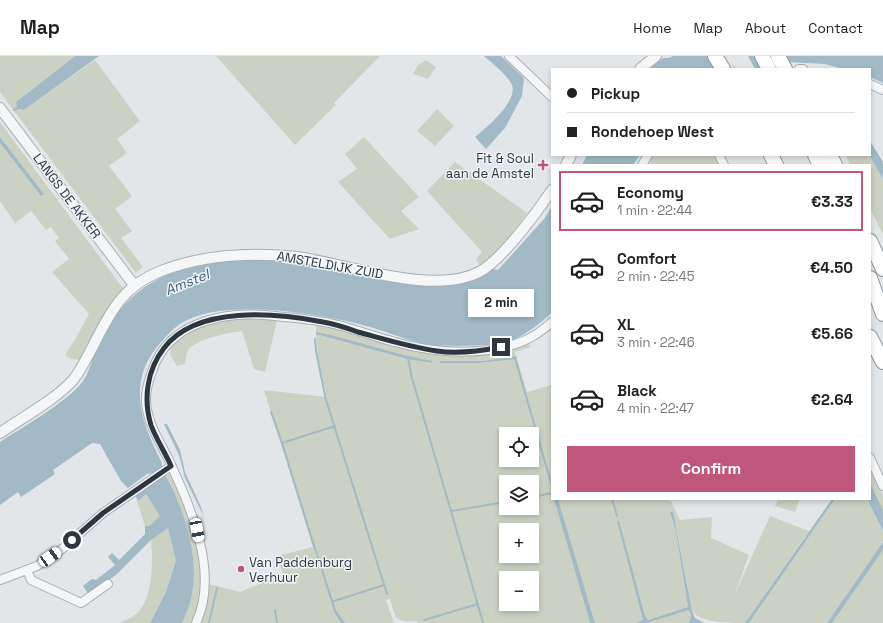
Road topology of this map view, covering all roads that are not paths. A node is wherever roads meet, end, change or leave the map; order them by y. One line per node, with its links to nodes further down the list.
1 (509, 56): 12 (street)
2 (656, 56): 6 (street)
3 (715, 56): 7 (highway)
4 (762, 56): 8 (highway)
5 (778, 56): 9 (highway)
6 (641, 68)
7 (722, 68)
8 (768, 68)
9 (784, 68)
10 (871, 84): 11 (street)
11 (883, 90)
12 (551, 95)
13 (0, 108): 18 (street, LANGS DE AKKER)
14 (551, 191): 18 (street, AMSTELDIJK ZUID)
15 (871, 243): 16 (highway)
16 (883, 269)
17 (871, 281): 19 (highway)
18 (134, 285): 23 (street, AMSTELDIJK ZUID)
19 (883, 314)
20 (551, 323): 25 (street)
21 (871, 339): 22 (highway)
22 (883, 362)
23 (0, 433)
24 (871, 460): 26 (street)
25 (168, 468): 27 (street); 30 (street)
26 (883, 486)
27 (27, 570): 28 (street); 29 (street)
28 (0, 580)
29 (108, 584)
30 (196, 623)

